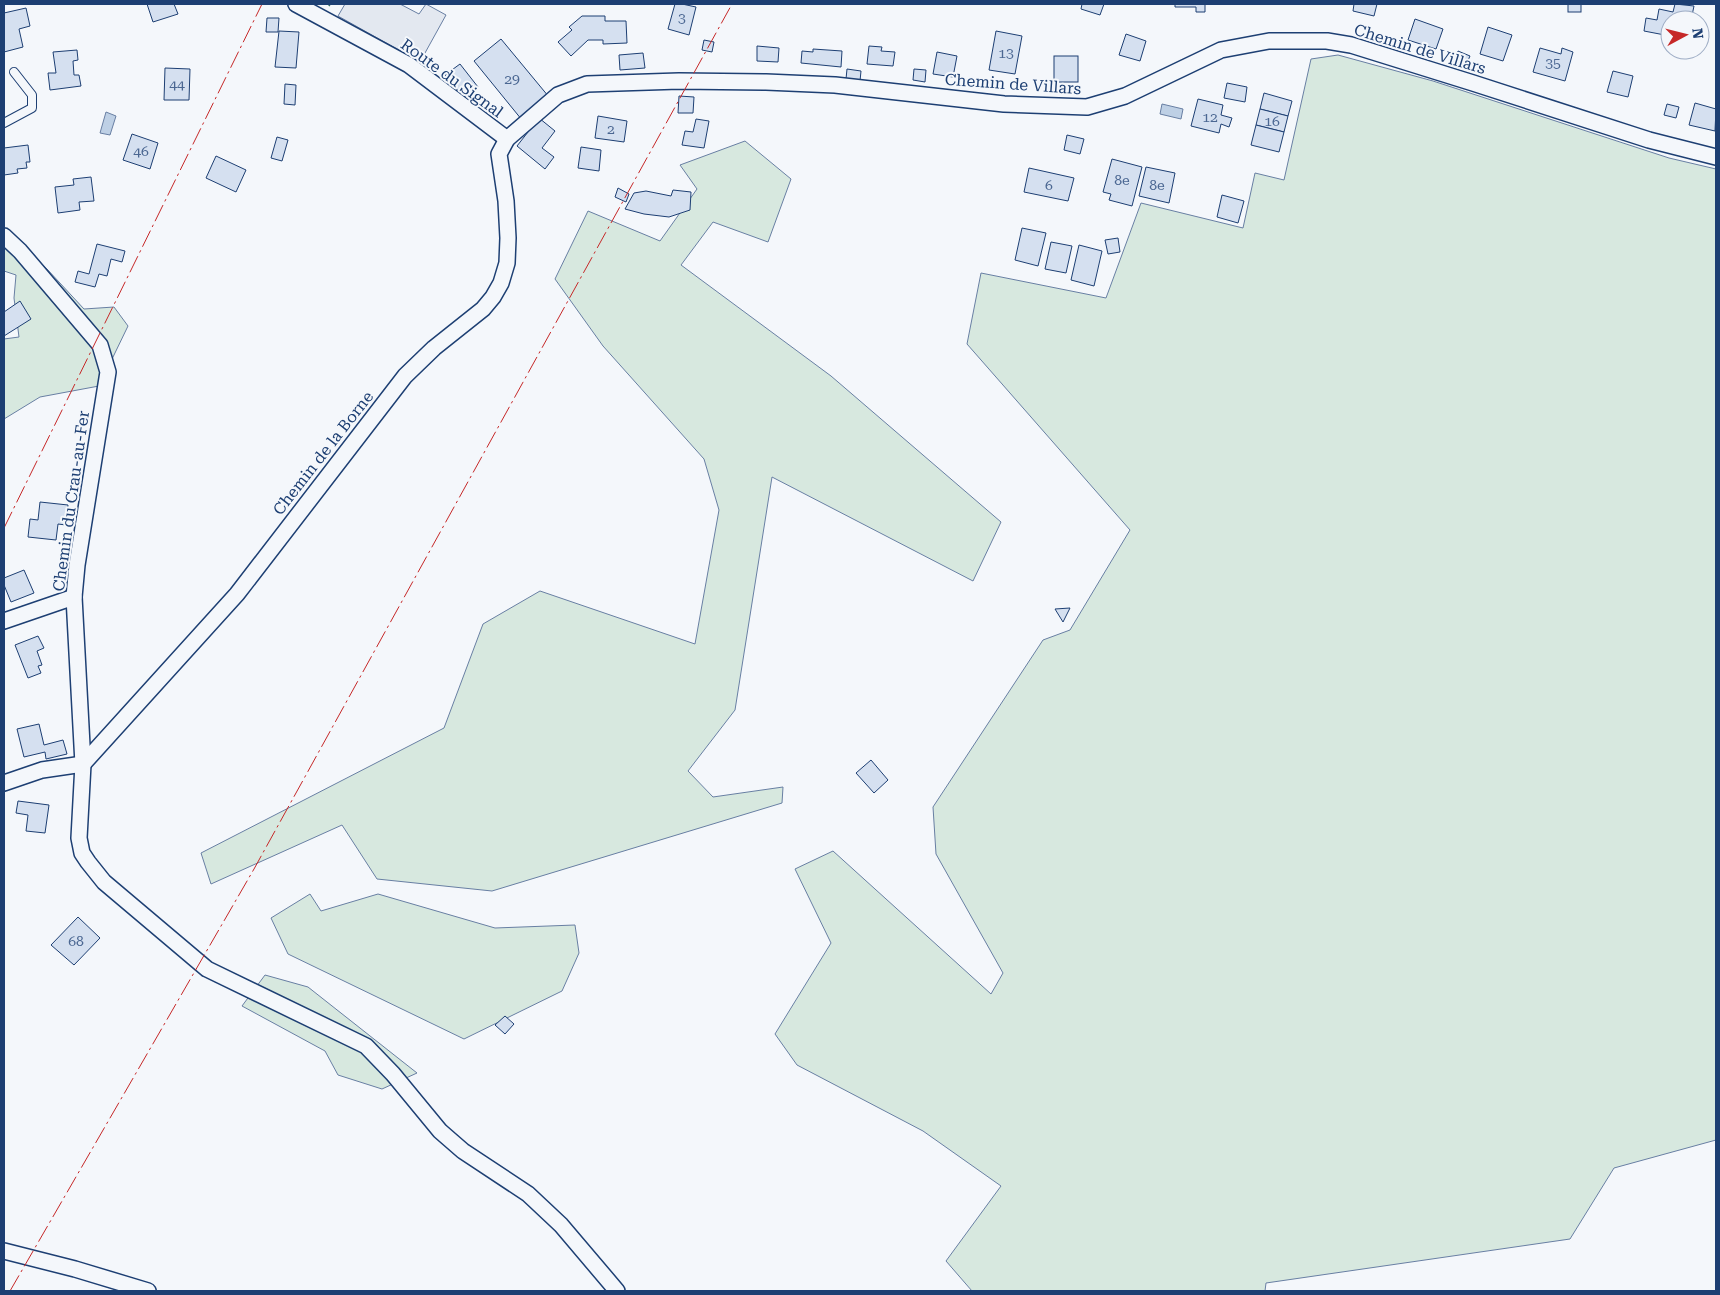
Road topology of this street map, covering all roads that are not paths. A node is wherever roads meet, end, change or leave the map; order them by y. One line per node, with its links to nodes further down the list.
1 (296, 4): 4 (street, Route du Signal)
2 (14, 72): 3 (lane)
3 (4, 123)
4 (507, 140): 5 (street, Chemin de Villars); 9 (street, Chemin de la Borne)
5 (1716, 157)
6 (4, 236): 7 (street, Chemin du Crau-au-Fer)
7 (74, 597): 8 (street); 9 (street, Chemin du Crau-au-Fer)
8 (4, 621)
9 (84, 764): 10 (street); 13 (street, Chemin du Crau-au-Fer)
10 (4, 783)
11 (4, 1251): 12 (street)
12 (148, 1291)
13 (617, 1291)

